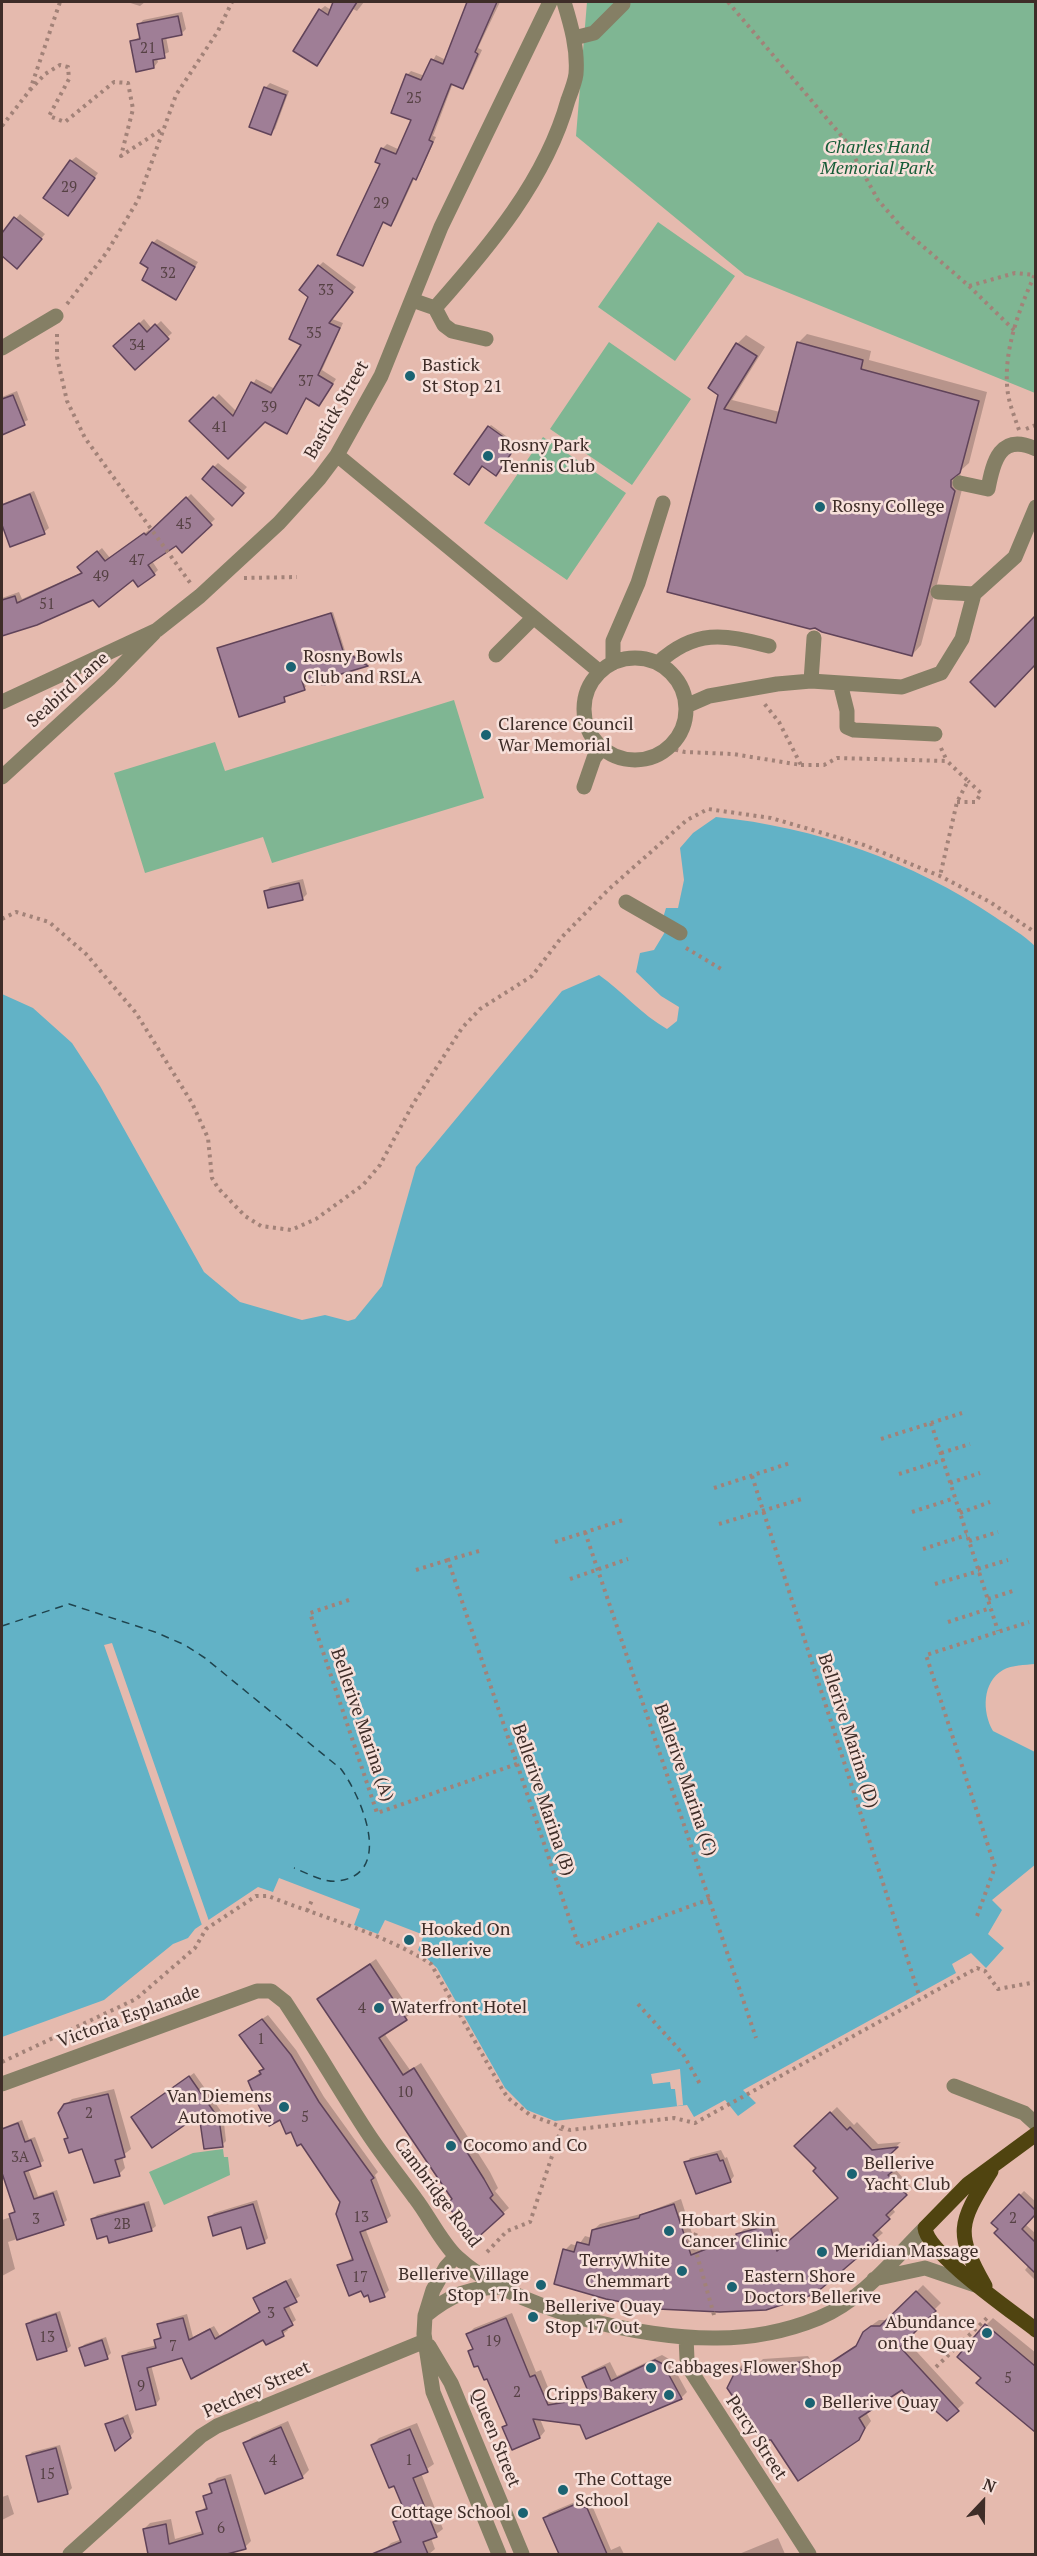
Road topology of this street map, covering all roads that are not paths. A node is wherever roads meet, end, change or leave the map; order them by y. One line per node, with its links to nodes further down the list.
1 (550, 2): 5 (street, Bastick Street)
2 (564, 2): 4 (street)
3 (623, 4): 4 (street)
4 (574, 38): 6 (street)
5 (411, 300): 6 (street); 11 (street, Bastick Street)
6 (435, 308): 8 (street)
7 (57, 316): 9 (street)
8 (486, 339)
9 (2, 348)
10 (1035, 449): 12 (street)
11 (337, 455): 17 (street); 18 (street, Bastick Street)
12 (960, 483)
13 (663, 503): 22 (street)
14 (1035, 507): 16 (street)
15 (938, 592): 16 (street)
16 (974, 594): 26 (street)
17 (532, 619): 21 (street); 24 (street)
18 (157, 630): 27 (street, Bastick Street); 31 (street, Seabird Lane)
19 (813, 638): 25 (street)
20 (769, 646): 23 (street)
21 (496, 655)
22 (613, 663): 23 (street); 24 (street)
23 (658, 663): 28 (street)
24 (600, 672): 30 (street)
25 (811, 681): 26 (street); 28 (street)
26 (840, 683): 29 (street)
27 (2, 702)
28 (686, 706): 30 (street)
29 (935, 734)
30 (602, 748): 32 (street)
31 (2, 777)
32 (584, 788)
33 (626, 902): 34 (street)
34 (681, 940)
35 (272, 1991): 36 (street, Victoria Esplanade); 42 (street, Cambridge Road)
36 (2, 2085)
37 (954, 2086): 38 (street)
38 (1035, 2124)
39 (1035, 2134): 40 (main road, Cambridge Road)
40 (995, 2164): 41 (main road, Cambridge Road); 45 (main road)
41 (925, 2228): 43 (street, Cambridge Road); 45 (main road)
42 (456, 2256): 44 (street, Cambridge Road); 46 (street, Queen Street)
43 (874, 2279): 45 (street); 48 (street, Cambridge Road)
44 (503, 2287): 46 (street); 48 (street, Cambridge Road)
45 (987, 2291): 47 (main road)
46 (424, 2316): 49 (street, Queen Street)
47 (1035, 2330)
48 (686, 2337): 53 (street, Percy Street)
49 (426, 2341): 50 (street, Petchey Street); 51 (street, Queen Street); 52 (street, Queen Street)
50 (70, 2554)
51 (499, 2554)
52 (522, 2554)
53 (809, 2554)

